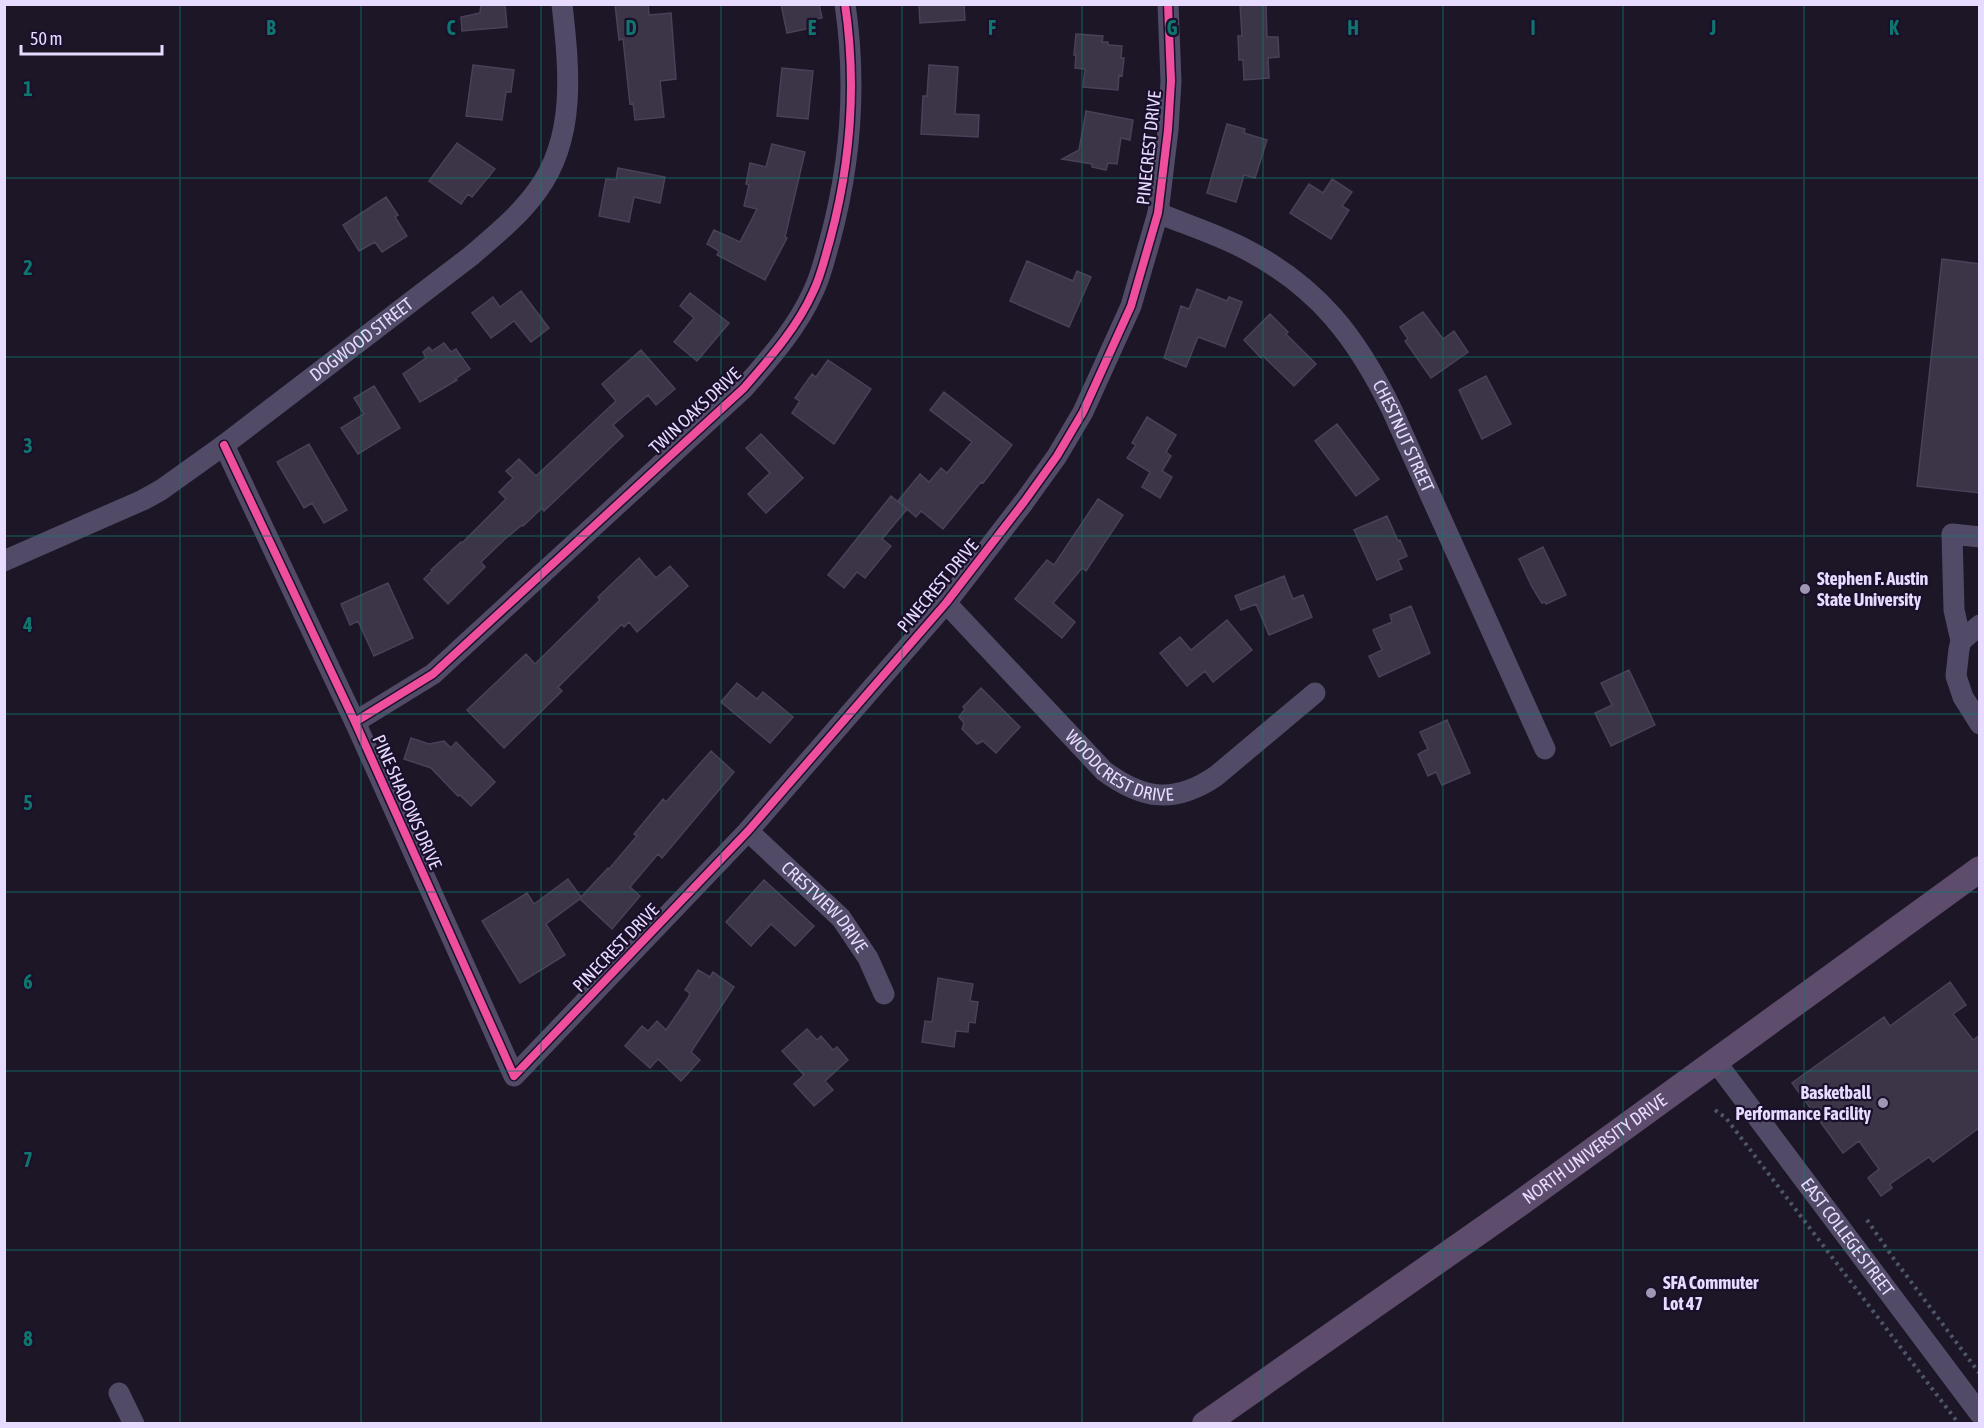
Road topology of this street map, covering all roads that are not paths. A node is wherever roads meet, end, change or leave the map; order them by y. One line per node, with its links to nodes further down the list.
1 (562, 4): 5 (street, DOGWOOD STREET)
2 (845, 4): 12 (street, TWIN OAKS DRIVE)
3 (1168, 4): 4 (street, PINECREST DRIVE)
4 (1158, 213): 8 (street, PINECREST DRIVE); 14 (street, CHESTNUT STREET)
5 (224, 445): 7 (street, DOGWOOD STREET); 12 (street, PINE SHADOWS DRIVE)
6 (1980, 537): 10 (street)
7 (4, 561)
8 (946, 603): 11 (street, WOODCREST DRIVE); 15 (street, PINECREST DRIVE)
9 (1980, 625): 10 (street)
10 (1961, 641): 13 (street)
11 (1315, 693)
12 (354, 722): 19 (street, PINE SHADOWS DRIVE)
13 (1980, 724)
14 (1545, 749)
15 (748, 831): 17 (street, CRESTVIEW DRIVE); 19 (street, PINECREST DRIVE)
16 (1980, 869): 18 (main road, NORTH UNIVERSITY DRIVE)
17 (884, 994)
18 (1716, 1062): 21 (street, EAST COLLEGE STREET); 23 (main road, NORTH UNIVERSITY DRIVE)
19 (514, 1076)
20 (119, 1393): 22 (street)
21 (1975, 1408)
22 (134, 1424)
23 (1205, 1424)

